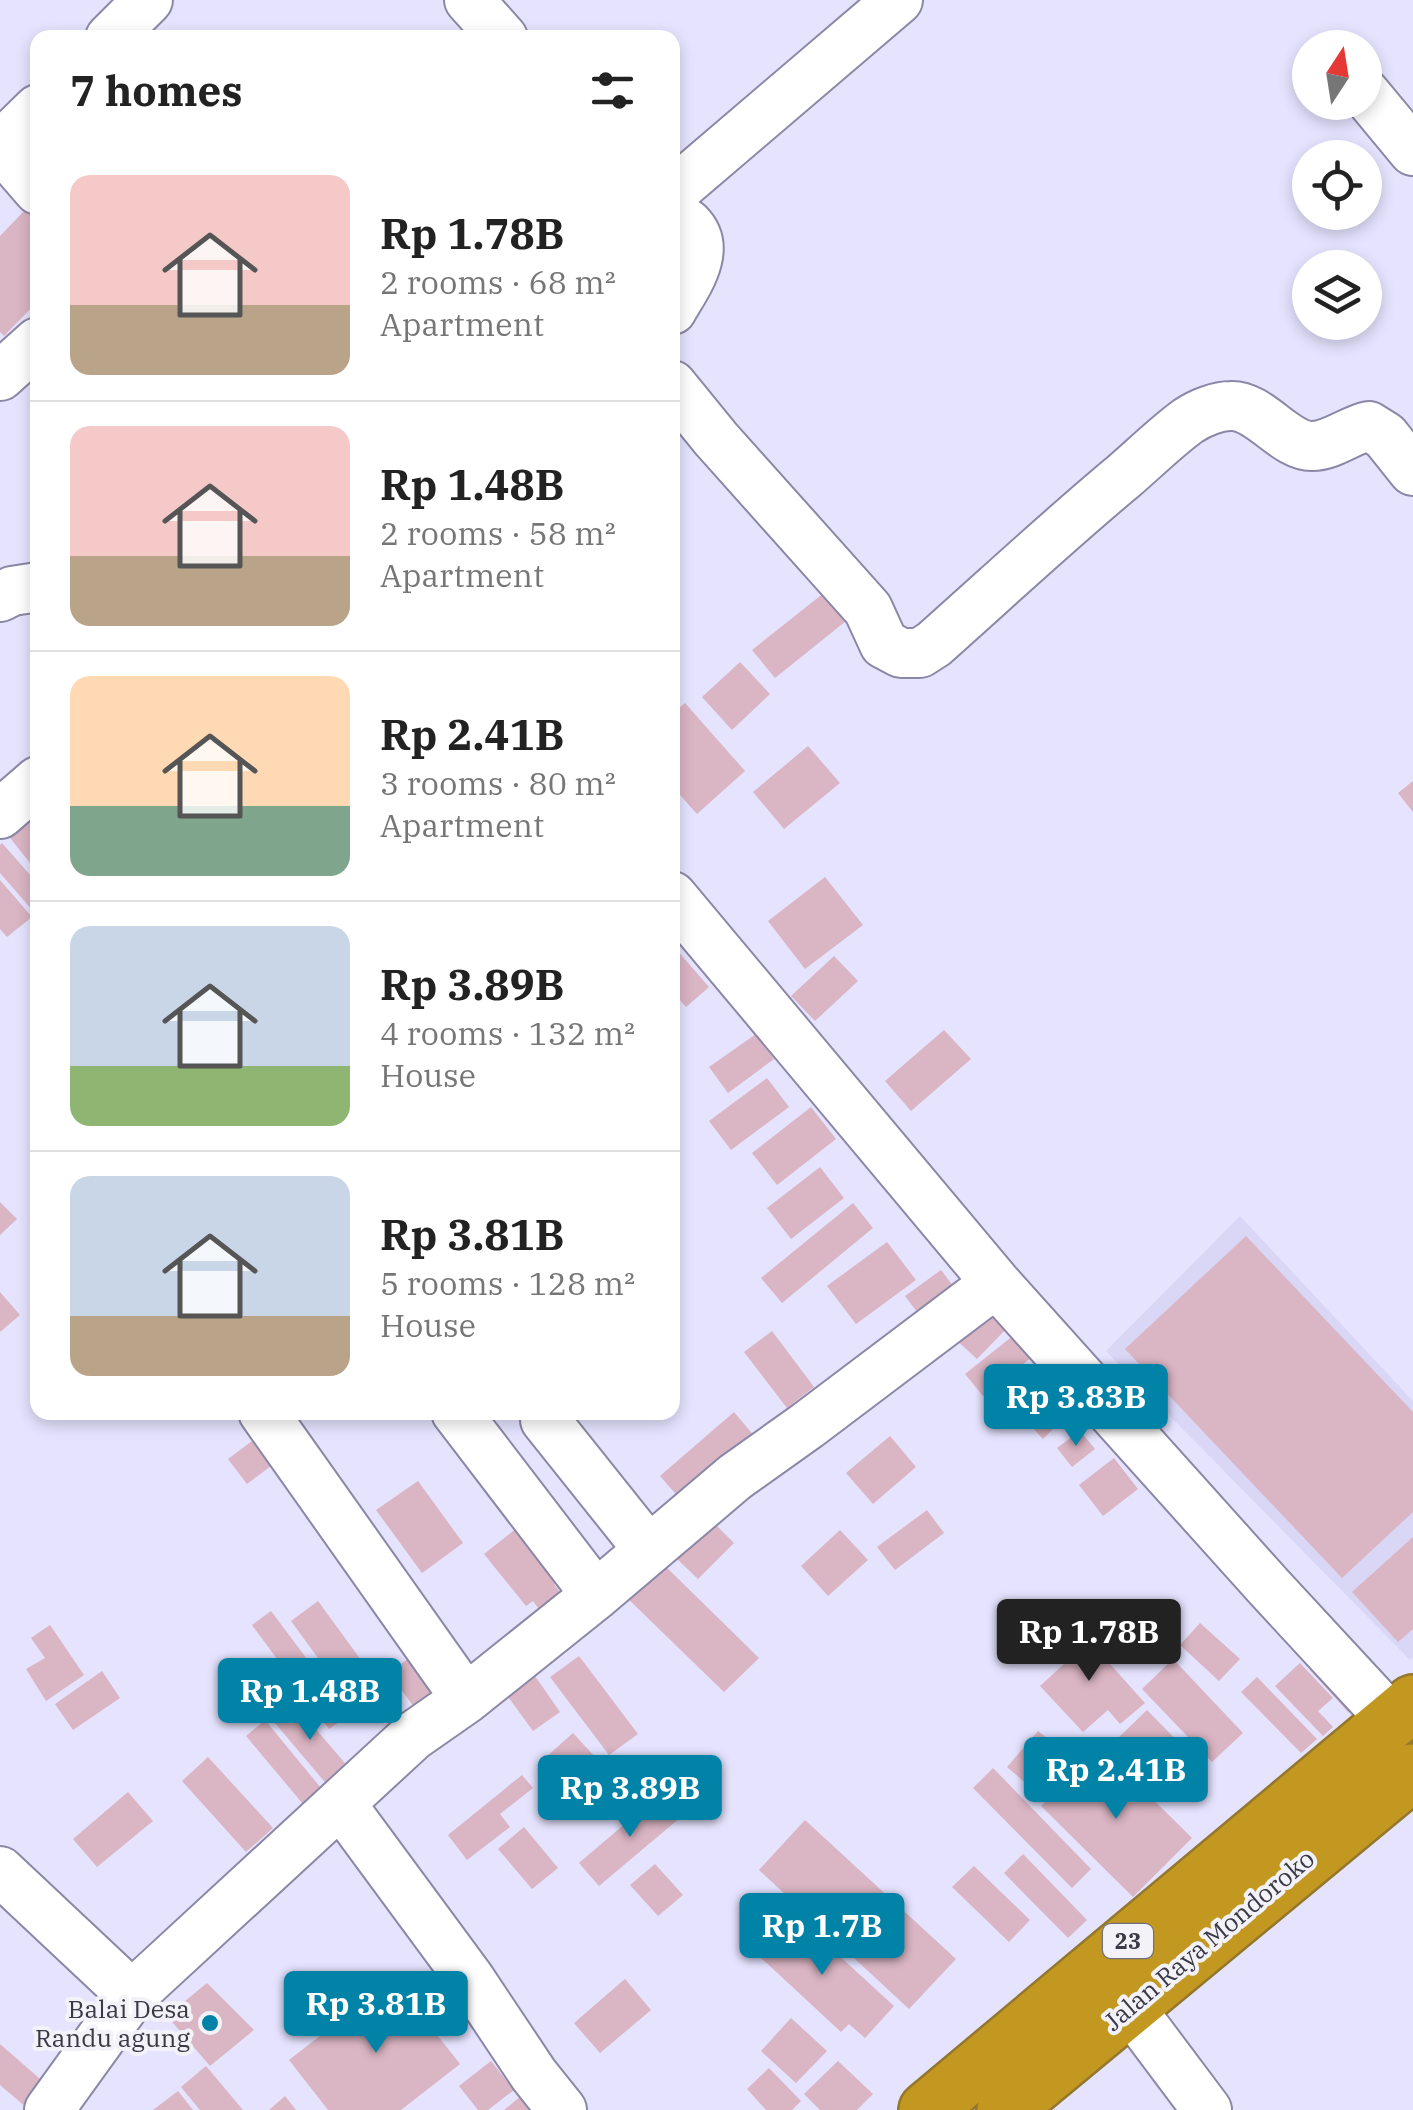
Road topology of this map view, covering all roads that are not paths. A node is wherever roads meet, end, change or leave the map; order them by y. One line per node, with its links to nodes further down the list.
1 (148, 0): 4 (street)
2 (469, 0): 5 (street)
3 (876, 7): 11 (street)
4 (118, 30)
5 (496, 30)
6 (1382, 114): 9 (street)
7 (30, 117): 8 (street)
8 (0, 146): 10 (street)
9 (1413, 151)
10 (30, 181)
11 (680, 186)
12 (680, 220): 13 (street)
13 (680, 295)
14 (30, 349): 15 (street)
15 (0, 376)
16 (680, 395): 17 (street)
17 (1413, 471)
18 (30, 588): 19 (street)
19 (0, 596)
20 (30, 788): 21 (street)
21 (0, 814)
22 (680, 906): 23 (street)
23 (996, 1283): 27 (street); 30 (street)
24 (269, 1420): 29 (street)
25 (462, 1420): 28 (street)
26 (545, 1420): 27 (street)
27 (648, 1549): 28 (street)
28 (596, 1595): 29 (street)
29 (466, 1698): 33 (street)
30 (1403, 1712): 31 (highway, Jalan Raya Mondoroko / 23)
31 (1328, 1772): 34 (highway); 40 (highway, Jalan Raya Mondoroko / 23)
32 (1413, 1772): 34 (highway, Jalan Raya Mondoroko / 23)
33 (341, 1804): 36 (street); 39 (street)
34 (1363, 1813): 37 (highway, Jalan Raya Mondoroko / 23)
35 (0, 1871): 36 (street)
36 (132, 1996): 38 (street)
37 (1130, 2006): 41 (highway, Jalan Raya Mondoroko / 23); 42 (street)
38 (48, 2110)
39 (562, 2110)
40 (927, 2110)
41 (1005, 2110)
42 (1206, 2110)

